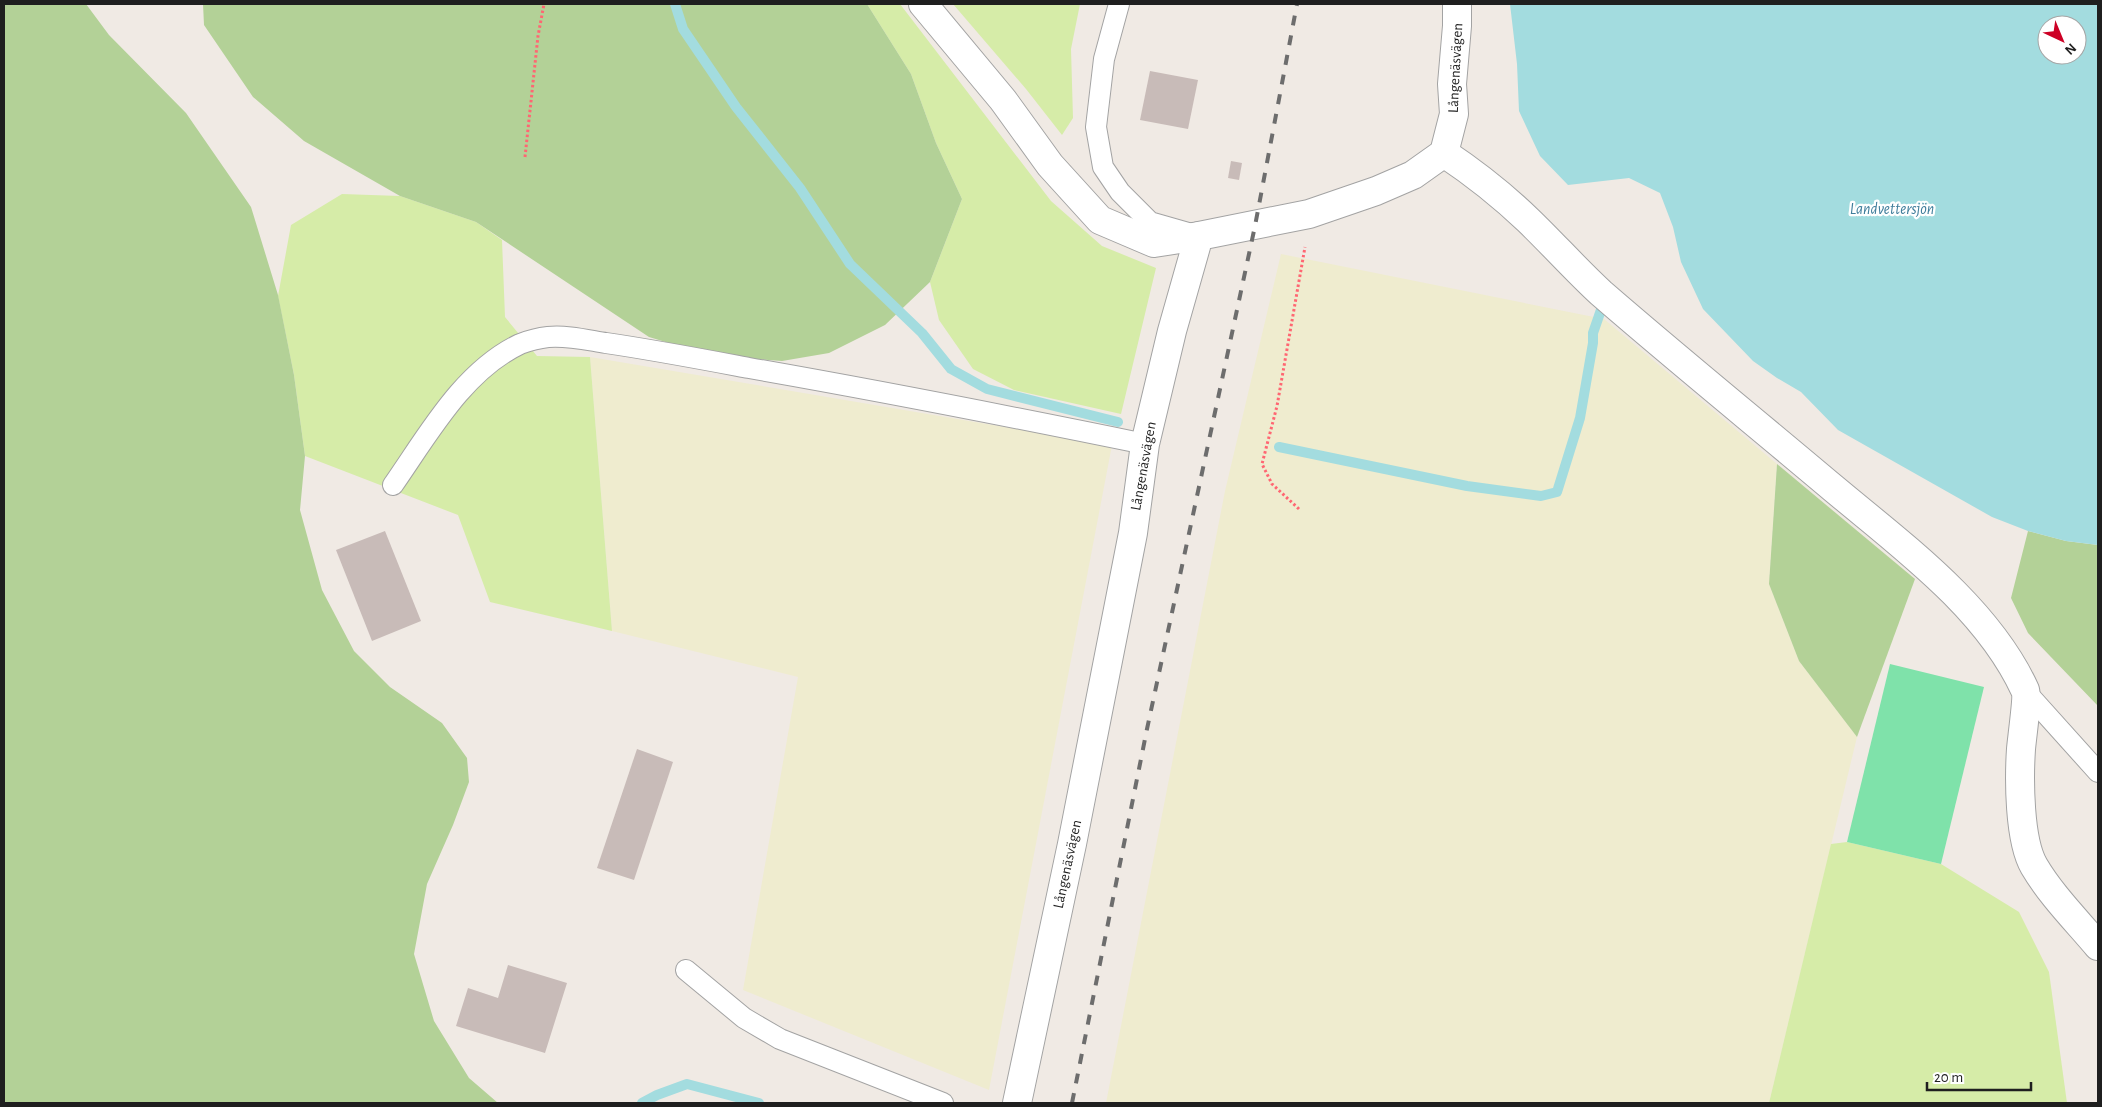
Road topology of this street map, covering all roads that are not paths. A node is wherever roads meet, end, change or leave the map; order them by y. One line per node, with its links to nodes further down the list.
1 (923, 4): 5 (street)
2 (1119, 4): 5 (lane)
3 (1457, 4): 4 (street, Långenäsvägen)
4 (1444, 153): 5 (street); 8 (street)
5 (1199, 236): 6 (street, Långenäsvägen)
6 (1145, 444): 7 (lane); 13 (street, Långenäsvägen)
7 (393, 484)
8 (2027, 693): 9 (lane); 10 (street)
9 (2098, 772)
10 (2098, 946)
11 (686, 970): 12 (lane)
12 (943, 1103)
13 (1017, 1103)

